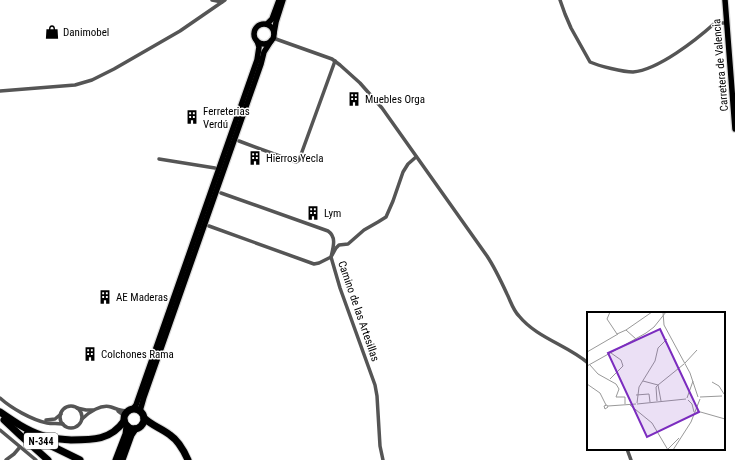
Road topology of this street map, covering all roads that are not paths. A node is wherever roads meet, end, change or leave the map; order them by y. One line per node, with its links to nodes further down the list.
1 (212, 0): 6 (street)
2 (279, 0): 8 (main road)
3 (283, 0): 9 (main road)
4 (560, 0): 7 (street)
5 (725, 0): 7 (main road, Carretera de Valencia)
6 (223, 1): 12 (street)
7 (726, 23): 13 (main road, Carretera de Valencia)
8 (267, 24): 9 (main road); 10 (main road)
9 (272, 37): 10 (main road); 11 (street); 27 (main road)
10 (257, 41): 29 (main road)
11 (335, 61): 14 (street); 15 (street)
12 (0, 91)
13 (735, 129)
14 (239, 141)
15 (416, 157): 20 (street, Camino de las Artesillas); 21 (street)
16 (159, 159): 17 (street)
17 (216, 168)
18 (221, 193): 20 (street)
19 (209, 226): 20 (street)
20 (331, 257): 44 (street, Camino de las Artesillas)
21 (587, 362)
22 (0, 398): 31 (street)
23 (78, 408): 25 (street); 26 (street); 30 (street)
24 (115, 409): 25 (street); 29 (street); 29 (street)
25 (94, 410): 30 (street)
26 (61, 414): 31 (street); 32 (street)
27 (142, 414): 29 (highway); 33 (highway); 43 (highway)
28 (1, 416): 29 (highway); 39 (highway); 40 (highway, N-344)
29 (127, 417): 33 (highway); 41 (highway)
30 (82, 419): 32 (street)
31 (39, 420): 32 (street)
32 (63, 424)
33 (135, 429): 42 (highway)
34 (0, 430): 35 (street)
35 (20, 447): 37 (street); 38 (street)
36 (628, 450): 45 (street)
37 (6, 460)
38 (36, 460)
39 (48, 460)
40 (80, 460)
41 (116, 460)
42 (122, 460)
43 (188, 460)
44 (383, 460)
45 (631, 460)

